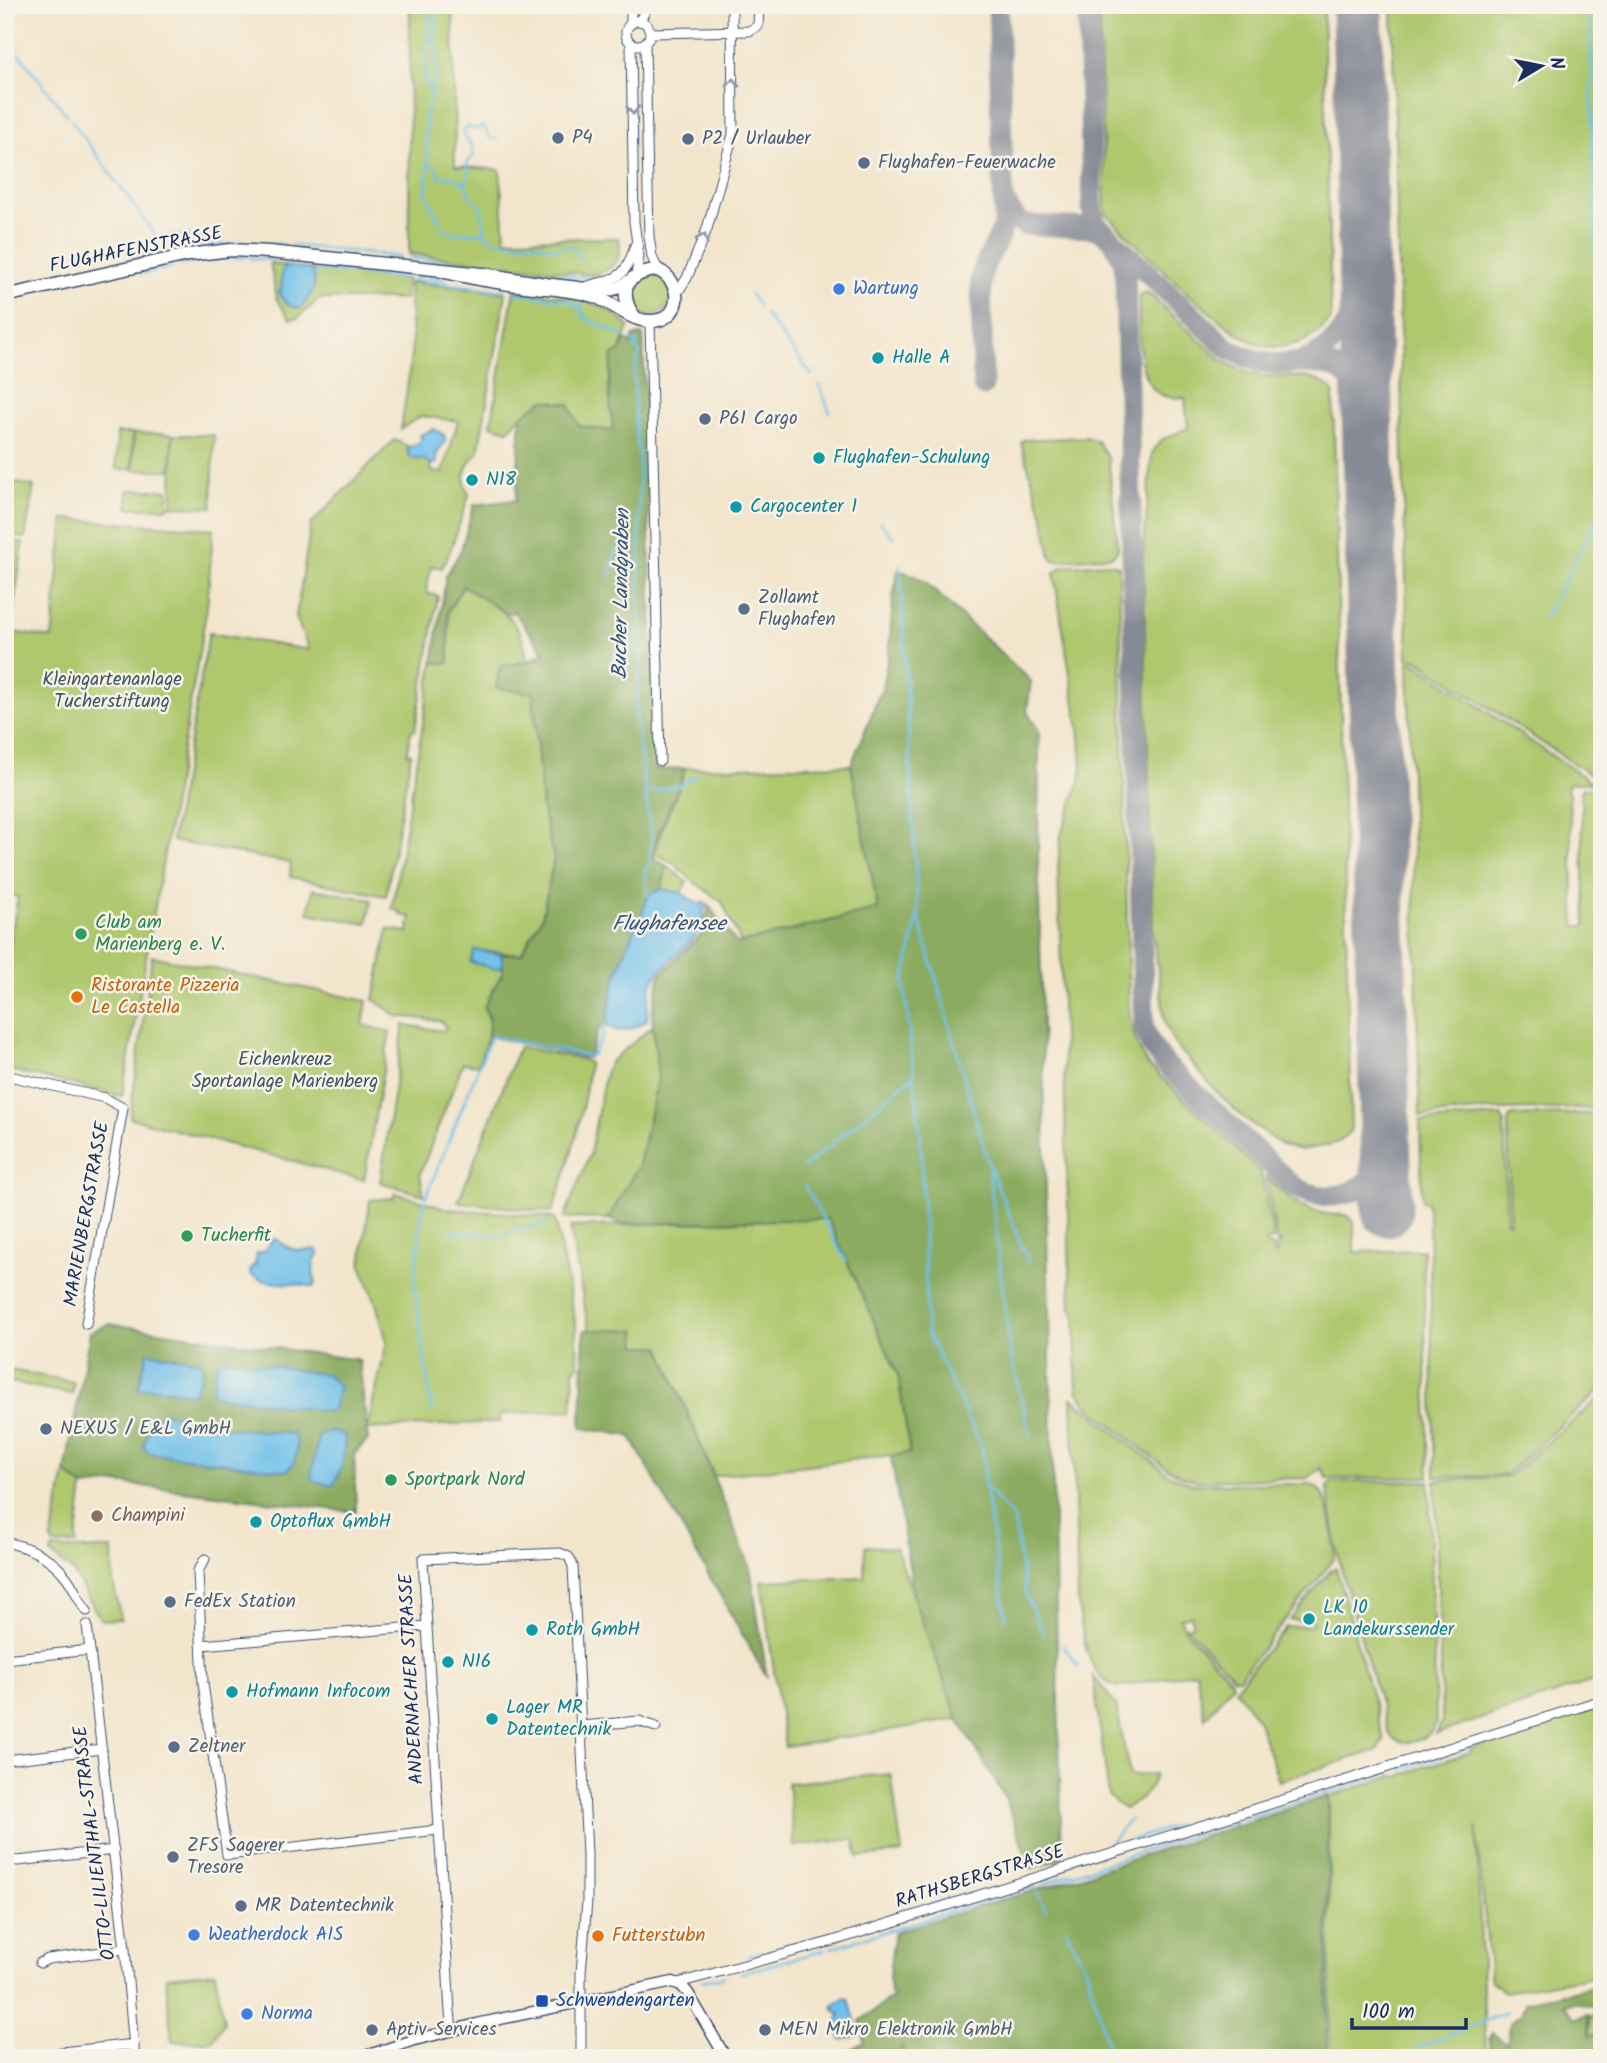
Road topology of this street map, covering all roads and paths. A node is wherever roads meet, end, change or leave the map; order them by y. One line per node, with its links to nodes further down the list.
1 (631, 5): 5 (street, FLUGHAFENSTRASSE)
2 (646, 5): 5 (street, FLUGHAFENSTRASSE)
3 (732, 5): 6 (street)
4 (760, 5): 6 (street)
5 (635, 23): 7 (street); 8 (street, FLUGHAFENSTRASSE)
6 (733, 32): 7 (street); 15 (street, one-way to 6)
7 (650, 33): 9 (street)
8 (631, 44): 9 (street); 10 (street, FLUGHAFENSTRASSE, one-way to 10)
9 (645, 44): 11 (street)
10 (637, 240): 13 (street, FLUGHAFENSTRASSE); 14 (street, FLUGHAFENSTRASSE)
11 (658, 270): 13 (main road, FLUGHAFENSTRASSE); 15 (main road)
12 (441, 271): 14 (main road, FLUGHAFENSTRASSE); 16 (main road, FLUGHAFENSTRASSE); 17 (main road, FLUGHAFENSTRASSE)
13 (632, 278): 14 (main road, FLUGHAFENSTRASSE); 17 (main road, FLUGHAFENSTRASSE)
14 (580, 288)
15 (677, 293): 18 (main road)
16 (5, 296)
17 (635, 317): 18 (main road, FLUGHAFENSTRASSE)
18 (650, 321): 19 (street)
19 (660, 761)
20 (5, 1075): 21 (street, MARIENBERGSTRASSE)
21 (86, 1324)
22 (5, 1542): 24 (street)
23 (205, 1559): 27 (street)
24 (87, 1611)
25 (87, 1625): 28 (street, OTTO-LILIENTHAL-STRASSE)
26 (426, 1626): 27 (street); 31 (street, ANDERNACHER STRASSE); 35 (street, ANDERNACHER STRASSE)
27 (201, 1645): 35 (street)
28 (90, 1650): 29 (street); 33 (street, OTTO-LILIENTHAL-STRASSE)
29 (5, 1659)
30 (1602, 1700): 40 (street, RATHSBERGSTRASSE)
31 (582, 1726): 32 (street); 41 (street, ANDERNACHER STRASSE)
32 (656, 1727)
33 (102, 1749): 34 (street); 36 (street, OTTO-LILIENTHAL-STRASSE)
34 (5, 1760)
35 (438, 1830): 42 (street, ANDERNACHER STRASSE)
36 (114, 1850): 37 (street); 38 (street, OTTO-LILIENTHAL-STRASSE)
37 (5, 1858)
38 (125, 1949): 39 (street); 43 (street, OTTO-LILIENTHAL-STRASSE)
39 (40, 1963)
40 (678, 1983): 41 (street, RATHSBERGSTRASSE); 48 (street)
41 (582, 2001): 42 (street, RATHSBERGSTRASSE); 47 (street)
42 (452, 2029): 46 (street, RATHSBERGSTRASSE)
43 (134, 2043): 44 (street); 45 (street, OTTO-LILIENTHAL-STRASSE)
44 (49, 2057)
45 (135, 2058)
46 (360, 2058)
47 (581, 2058)
48 (726, 2058)

